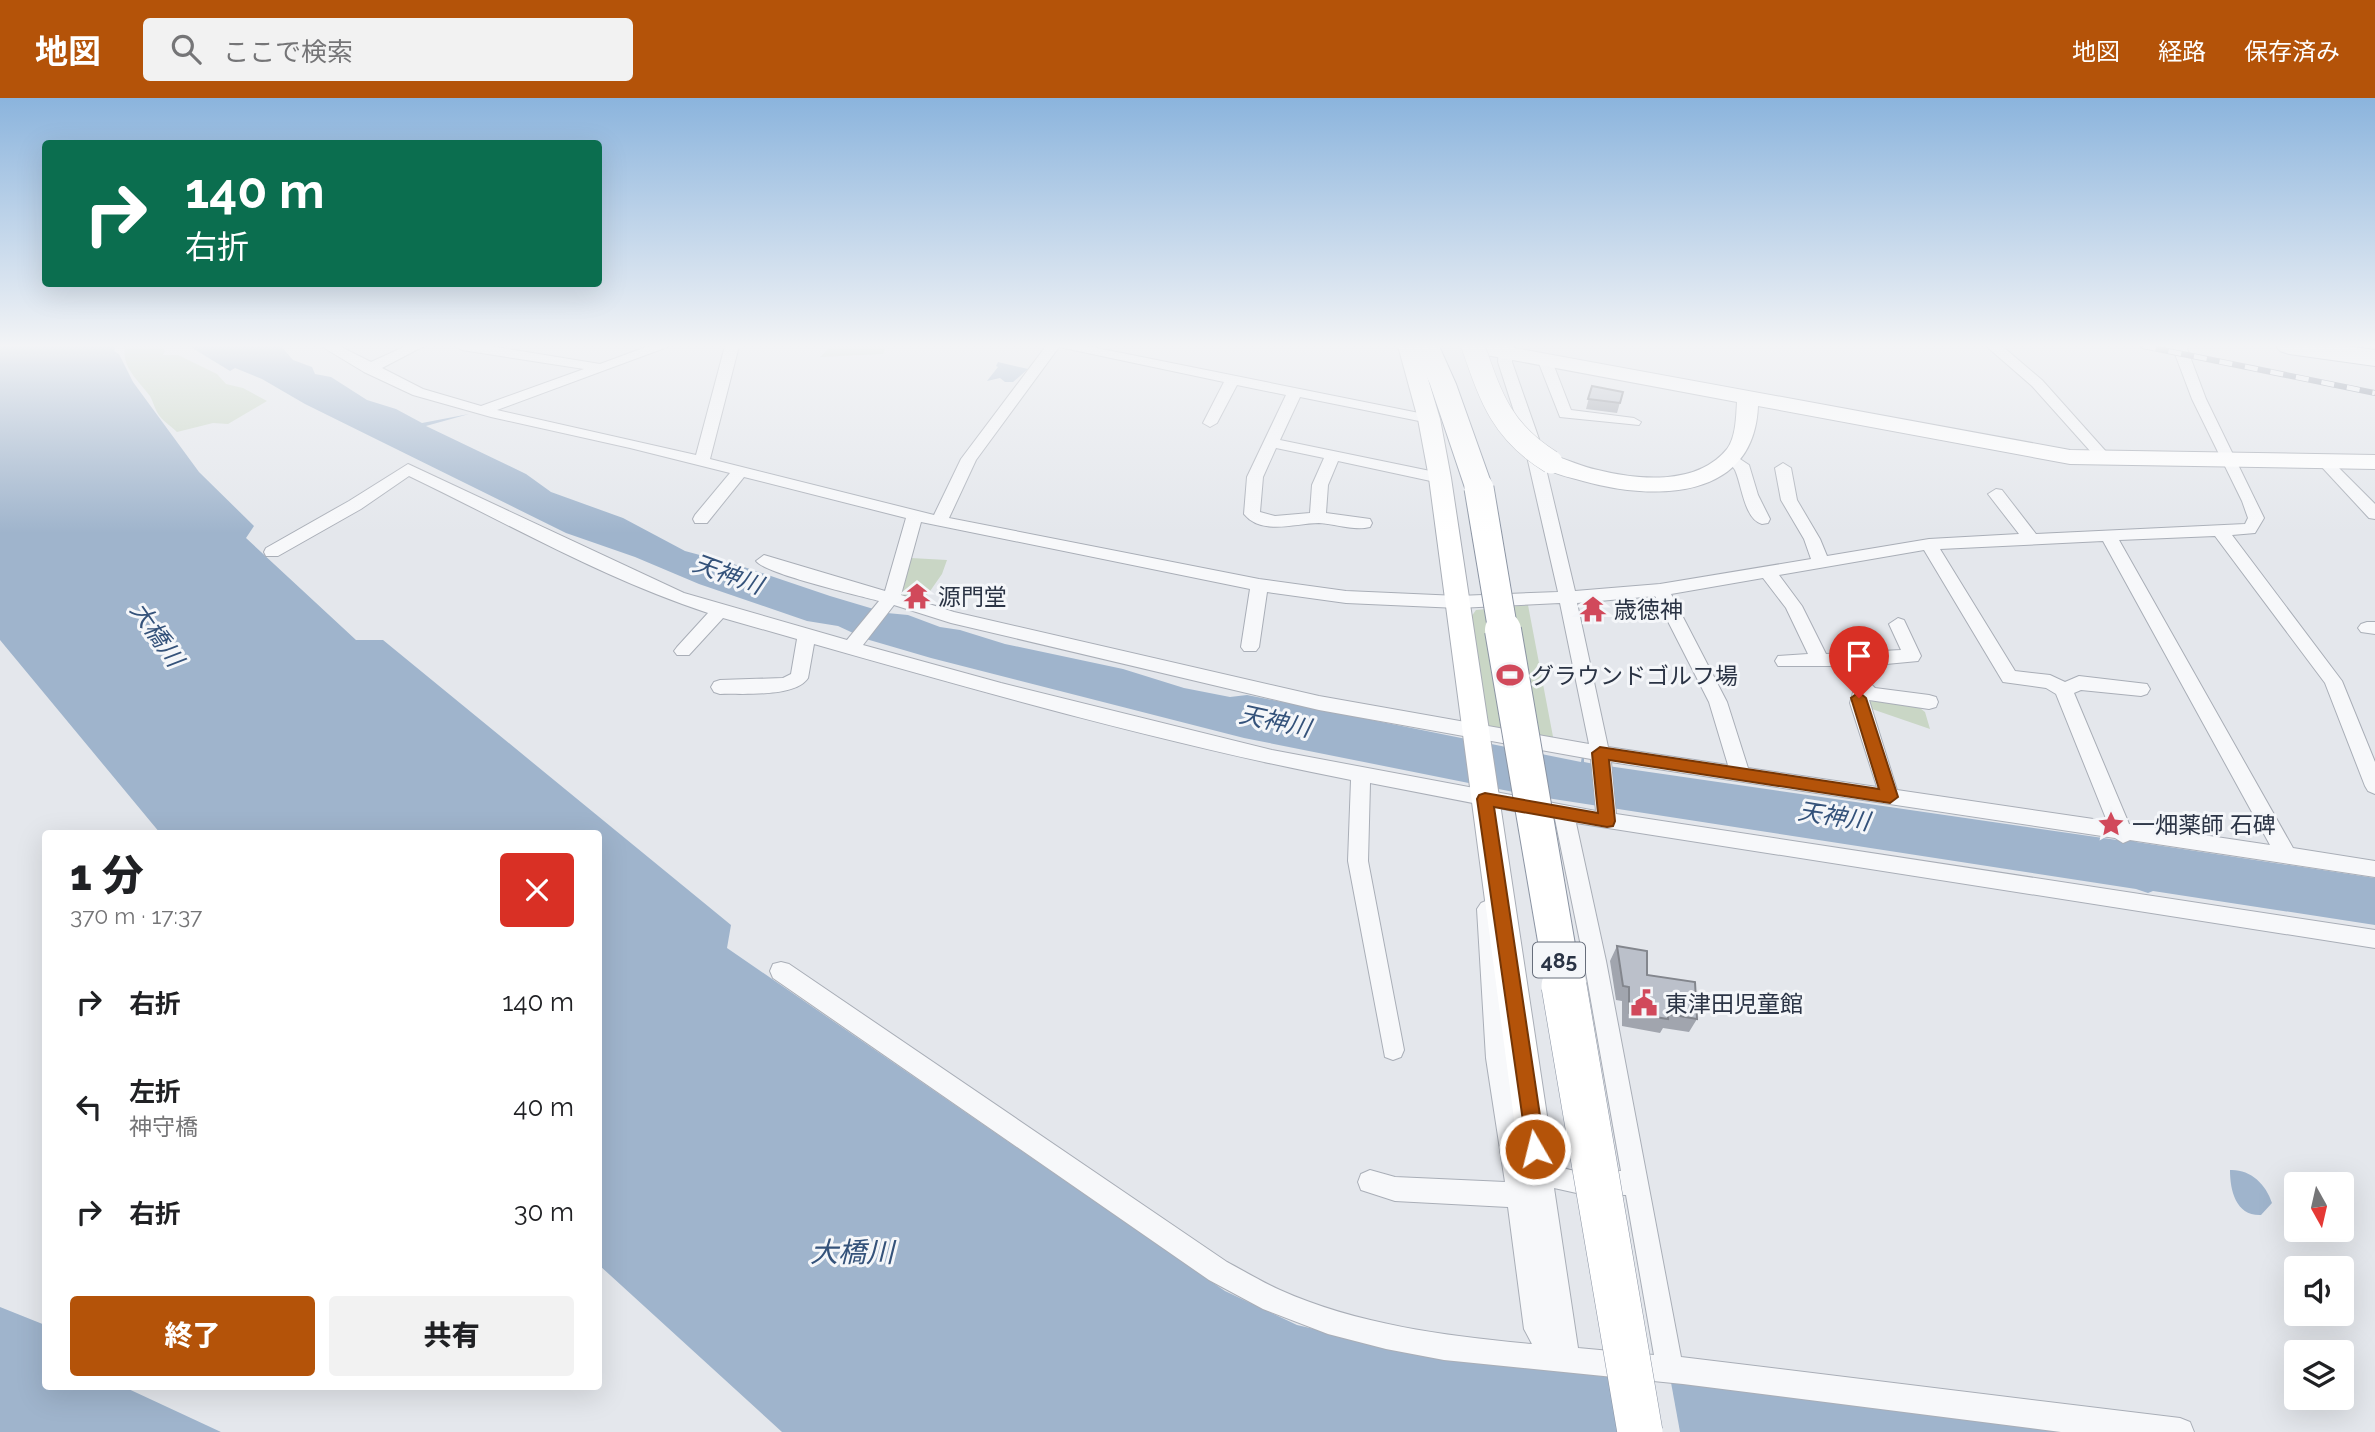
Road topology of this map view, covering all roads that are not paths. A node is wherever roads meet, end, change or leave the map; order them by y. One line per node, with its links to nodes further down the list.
1 (477, 408): 18 (street)
2 (488, 408): 18 (street)
3 (716, 408): 26 (street)
4 (1007, 408): 40 (street)
5 (1218, 408): 21 (street)
6 (1288, 408): 22 (street)
7 (1376, 408): 19 (street)
8 (1426, 408): 19 (street)
9 (1451, 408): 33 (highway)
10 (1463, 408): 33 (highway, 485)
11 (1496, 408): 24 (street, bridge)
12 (1522, 408): 53 (street)
13 (1563, 408): 20 (street)
14 (1747, 408): 24 (street)
15 (1802, 408): 25 (street)
16 (2059, 408): 25 (street)
17 (2204, 408): 27 (street)
18 (483, 410): 26 (street)
19 (1429, 419): 32 (street)
20 (1634, 422)
21 (1210, 423)
22 (1273, 443): 23 (street); 37 (street)
23 (1333, 456): 32 (street); 37 (street)
24 (1731, 458): 39 (street)
25 (2105, 459): 27 (street)
26 (702, 461): 31 (street)
27 (2231, 461): 28 (street); 42 (street)
28 (2323, 461): 29 (street); 35 (street)
29 (2375, 462)
30 (1783, 468): 48 (street)
31 (740, 471): 36 (street); 38 (street)
32 (1440, 478): 54 (street)
33 (1479, 488): 91 (highway, 485, bridge)
34 (1996, 494): 44 (street)
35 (2375, 514)
36 (915, 516): 40 (street); 52 (street)
37 (1318, 518): 41 (street)
38 (701, 519)
39 (1762, 519)
40 (939, 521): 50 (street)
41 (1364, 523)
42 (2219, 530): 43 (street); 73 (street)
43 (2108, 535): 44 (street); 79 (street)
44 (2031, 539): 45 (street)
45 (1929, 544): 48 (street); 67 (street)
46 (272, 552): 55 (street)
47 (764, 561): 52 (street)
48 (1821, 563): 49 (street)
49 (1767, 572): 51 (street); 61 (street)
50 (1259, 584): 54 (street); 59 (street)
51 (1660, 590): 53 (street); 71 (street)
52 (891, 598): 58 (street); 69 (street)
53 (1567, 598): 54 (street); 70 (street)
54 (1458, 602): 69 (street)
55 (720, 610): 57 (street); 60 (street)
56 (1898, 624): 62 (street)
57 (807, 635): 58 (street); 64 (street)
58 (852, 647): 72 (street)
59 (1250, 648)
60 (683, 651)
61 (1821, 660): 62 (street); 63 (street)
62 (1854, 660): 66 (street)
63 (1784, 661)
64 (720, 687)
65 (2141, 689): 67 (street)
66 (1865, 690): 68 (street); 75 (street)
67 (2064, 690): 78 (street)
68 (1929, 702)
69 (1476, 734): 70 (street); 74 (street)
70 (1600, 756): 71 (street); 77 (street)
71 (1740, 774): 75 (street)
72 (1361, 776): 74 (street); 84 (street)
73 (2375, 786)
74 (1485, 796): 76 (street); 81 (street)
75 (1890, 797): 78 (street)
76 (1563, 813): 77 (street); 87 (street)
77 (1607, 816): 82 (street)
78 (2122, 832): 79 (street)
79 (2286, 855): 80 (street)
80 (2375, 870)
81 (1500, 900): 85 (street); 88 (street)
82 (2375, 939)
83 (781, 971): 89 (street)
84 (1393, 1050)
85 (1536, 1154): 87 (street); 89 (street)
86 (1370, 1182): 88 (street)
87 (1636, 1183): 90 (street)
88 (1518, 1185): 89 (street)
89 (1565, 1353): 90 (street)
90 (1670, 1370): 92 (street)
91 (1640, 1432)
92 (2180, 1432)

